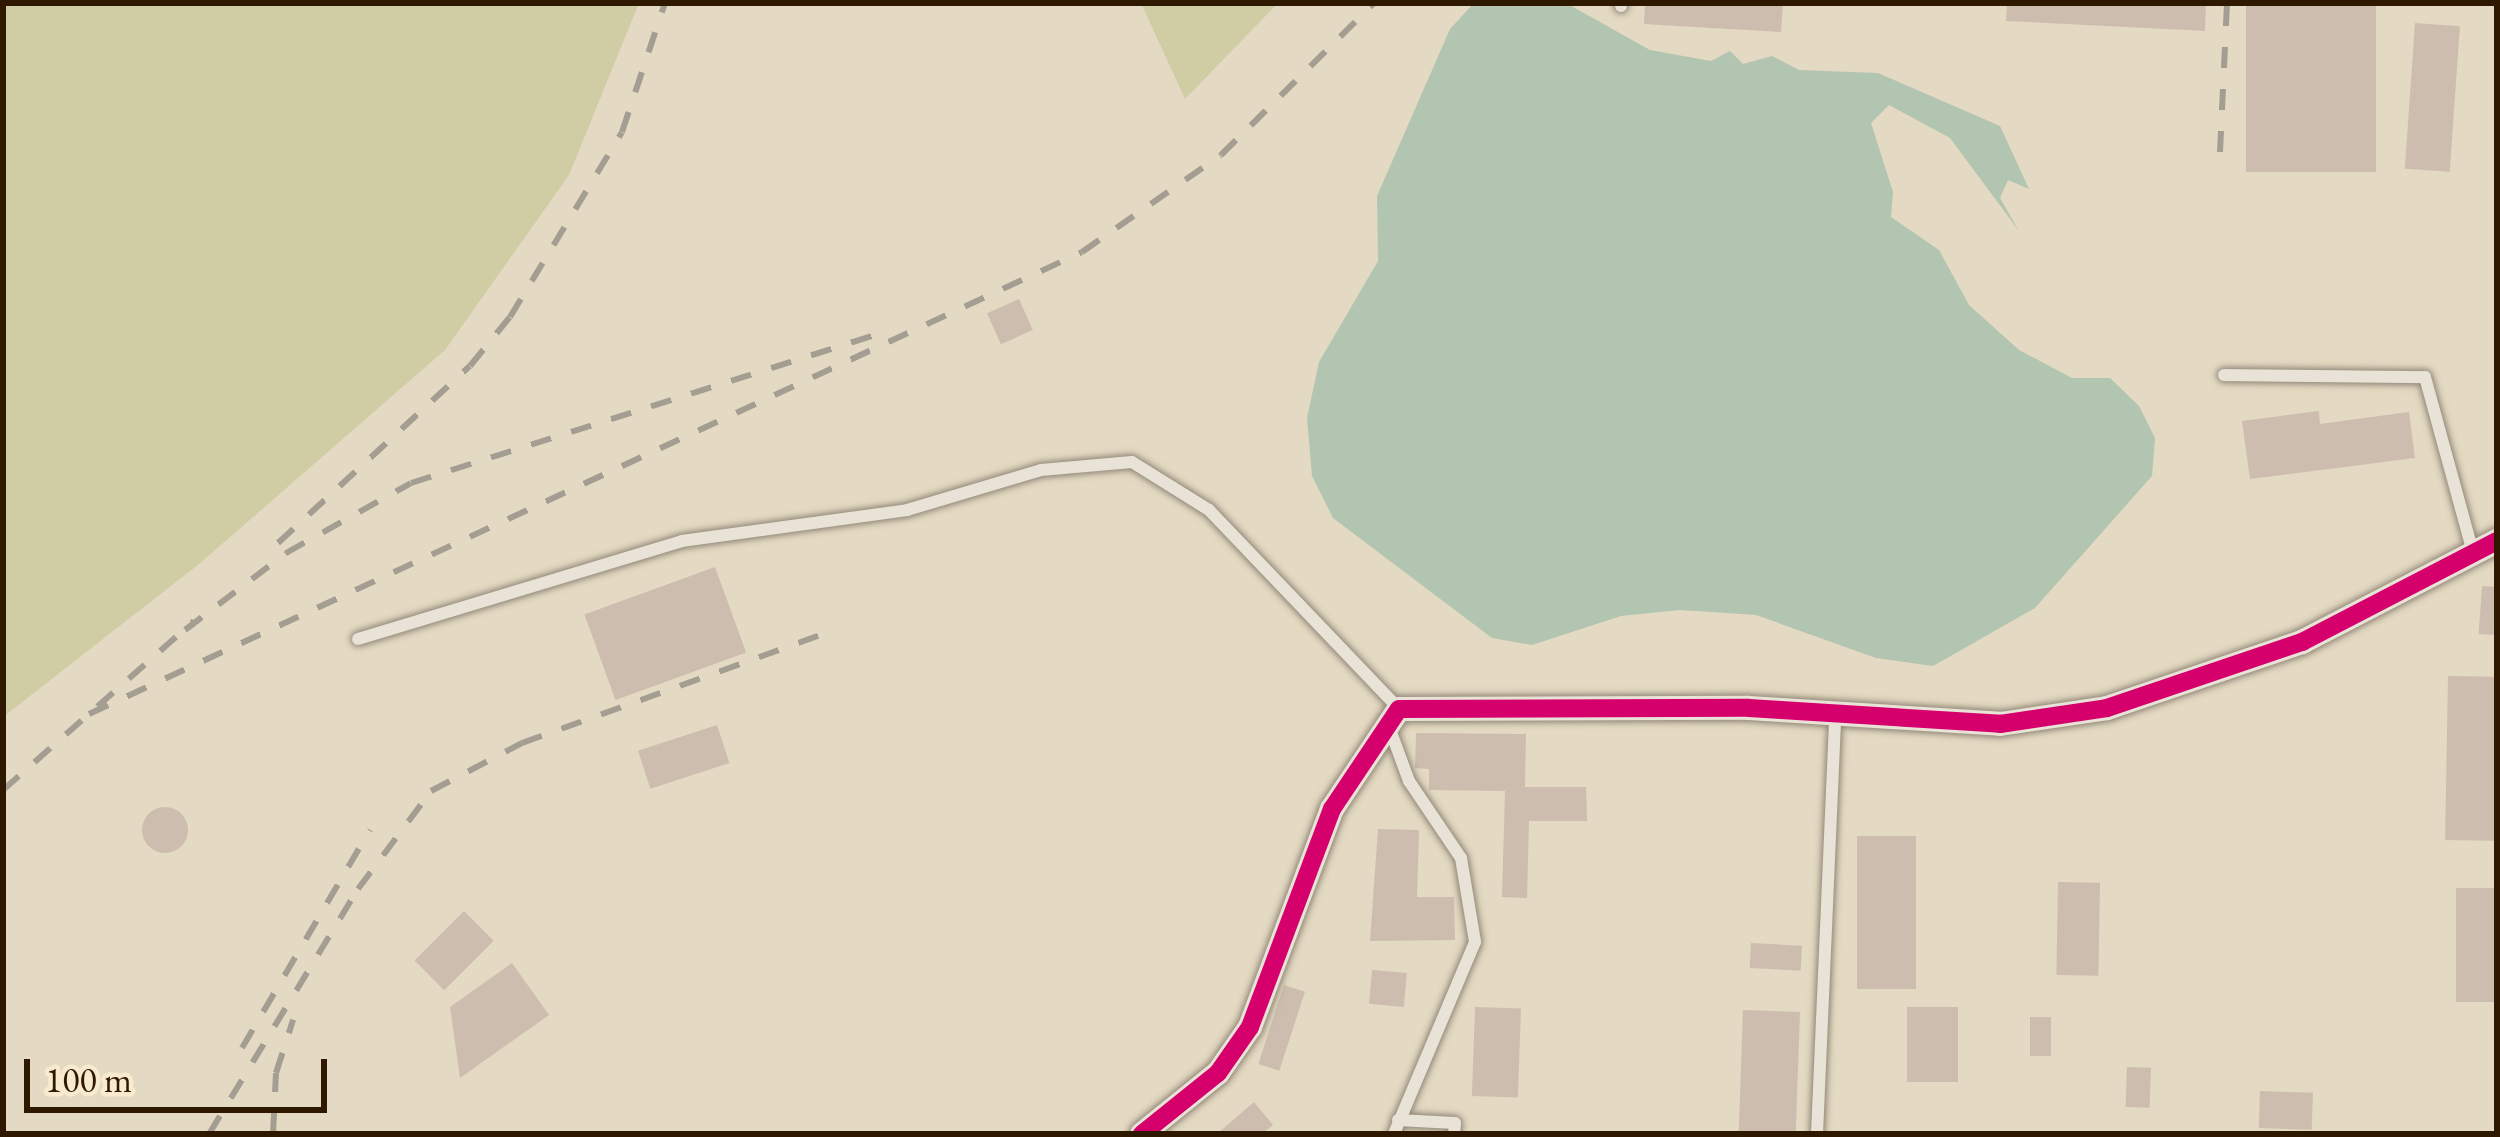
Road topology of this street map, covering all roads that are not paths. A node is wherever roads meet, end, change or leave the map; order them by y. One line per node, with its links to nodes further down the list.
1 (2224, 374): 3 (lane)
2 (2497, 541): 3 (street)
3 (2473, 554): 6 (street)
4 (358, 639): 5 (lane)
5 (1393, 716): 6 (street); 7 (lane); 8 (street)
6 (1835, 719): 10 (lane)
7 (1396, 1127): 9 (lane)
8 (1142, 1134)
9 (1454, 1134)
10 (1817, 1134)

